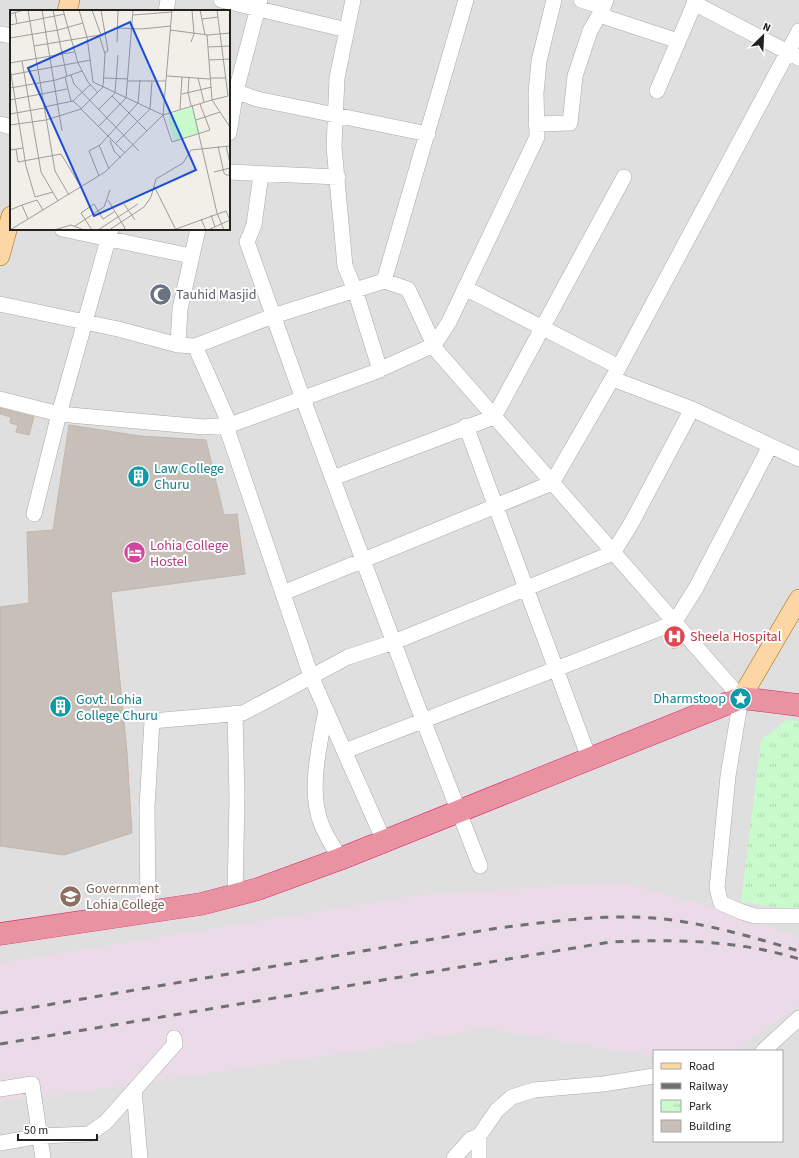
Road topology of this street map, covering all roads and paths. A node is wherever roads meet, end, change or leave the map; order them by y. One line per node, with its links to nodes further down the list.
1 (70, 0): 11 (main road)
2 (168, 0): 12 (street)
3 (221, 0): 9 (street)
4 (353, 0): 13 (street)
5 (466, 0): 26 (street)
6 (554, 0): 24 (street)
7 (581, 0): 10 (street)
8 (695, 2): 17 (street); 18 (street)
9 (258, 5): 13 (street); 19 (street)
10 (603, 8): 17 (street); 24 (street)
11 (67, 10)
12 (166, 10)
13 (347, 30): 21 (street)
14 (799, 30): 18 (street)
15 (0, 34): 16 (street)
16 (10, 36)
17 (678, 41): 20 (street)
18 (793, 55): 48 (street)
19 (232, 90): 21 (street); 22 (street)
20 (657, 91)
21 (334, 116): 26 (street); 29 (street)
22 (230, 119)
23 (0, 124): 25 (street)
24 (536, 124): 38 (street)
25 (10, 127)
26 (428, 134): 37 (street)
27 (230, 172): 28 (street)
28 (261, 174): 29 (street); 41 (street)
29 (338, 177): 39 (street)
30 (624, 177): 43 (street)
31 (8, 217): 35 (main road)
32 (72, 230): 34 (street)
33 (198, 230): 36 (street)
34 (110, 234): 36 (street); 42 (street)
35 (0, 256)
36 (191, 256): 44 (street)
37 (384, 281): 39 (street); 45 (street)
38 (466, 288): 43 (street); 45 (street)
39 (355, 290): 41 (street); 47 (street)
40 (0, 304): 42 (street)
41 (273, 316): 46 (street); 49 (street)
42 (85, 322): 44 (street); 52 (street)
43 (543, 329): 48 (street); 53 (street)
44 (178, 344): 46 (street)
45 (434, 345): 47 (street); 53 (street)
46 (195, 346): 54 (street)
47 (380, 370): 49 (street)
48 (616, 373): 51 (street); 59 (street)
49 (303, 399): 54 (street); 58 (street)
50 (0, 400): 52 (street)
51 (692, 409): 56 (street); 62 (street)
52 (59, 414): 54 (street); 61 (street)
53 (494, 417): 55 (street); 59 (street)
54 (228, 426): 65 (street)
55 (466, 426): 58 (street); 60 (street)
56 (770, 446): 57 (street); 67 (street)
57 (799, 459)
58 (333, 478): 63 (street)
59 (552, 483): 60 (street); 62 (street)
60 (495, 506): 63 (street); 64 (street)
61 (34, 514)
62 (613, 553): 64 (street); 67 (street)
63 (364, 558): 65 (street); 68 (street)
64 (526, 589): 68 (street); 69 (street)
65 (283, 592): 70 (street)
66 (799, 599): 71 (main road)
67 (674, 623): 69 (street); 71 (street)
68 (394, 642): 70 (street); 75 (street)
69 (556, 670): 75 (street); 77 (street)
70 (311, 676): 73 (street); 74 (street)
71 (741, 698): 72 (highway); 77 (highway); 84 (street)
72 (799, 705)
73 (326, 710): 76 (street); 80 (street)
74 (235, 714): 82 (street); 83 (street)
75 (423, 720): 76 (street); 78 (street)
76 (345, 751): 79 (street)
77 (589, 758): 78 (highway)
78 (459, 811): 79 (highway); 81 (street)
79 (384, 841): 80 (highway)
80 (340, 859): 82 (highway)
81 (480, 866)
82 (235, 895): 83 (highway)
83 (148, 913): 85 (highway)
84 (799, 916)
85 (0, 934)
86 (799, 1018): 88 (street)
87 (174, 1038): 91 (street)
88 (763, 1050)
89 (653, 1076): 93 (street)
90 (0, 1089): 92 (street)
91 (134, 1090): 92 (street); 96 (street)
92 (40, 1136): 94 (street); 95 (street)
93 (479, 1136): 97 (street); 98 (street)
94 (0, 1143)
95 (43, 1158)
96 (140, 1158)
97 (454, 1158)
98 (479, 1158)

